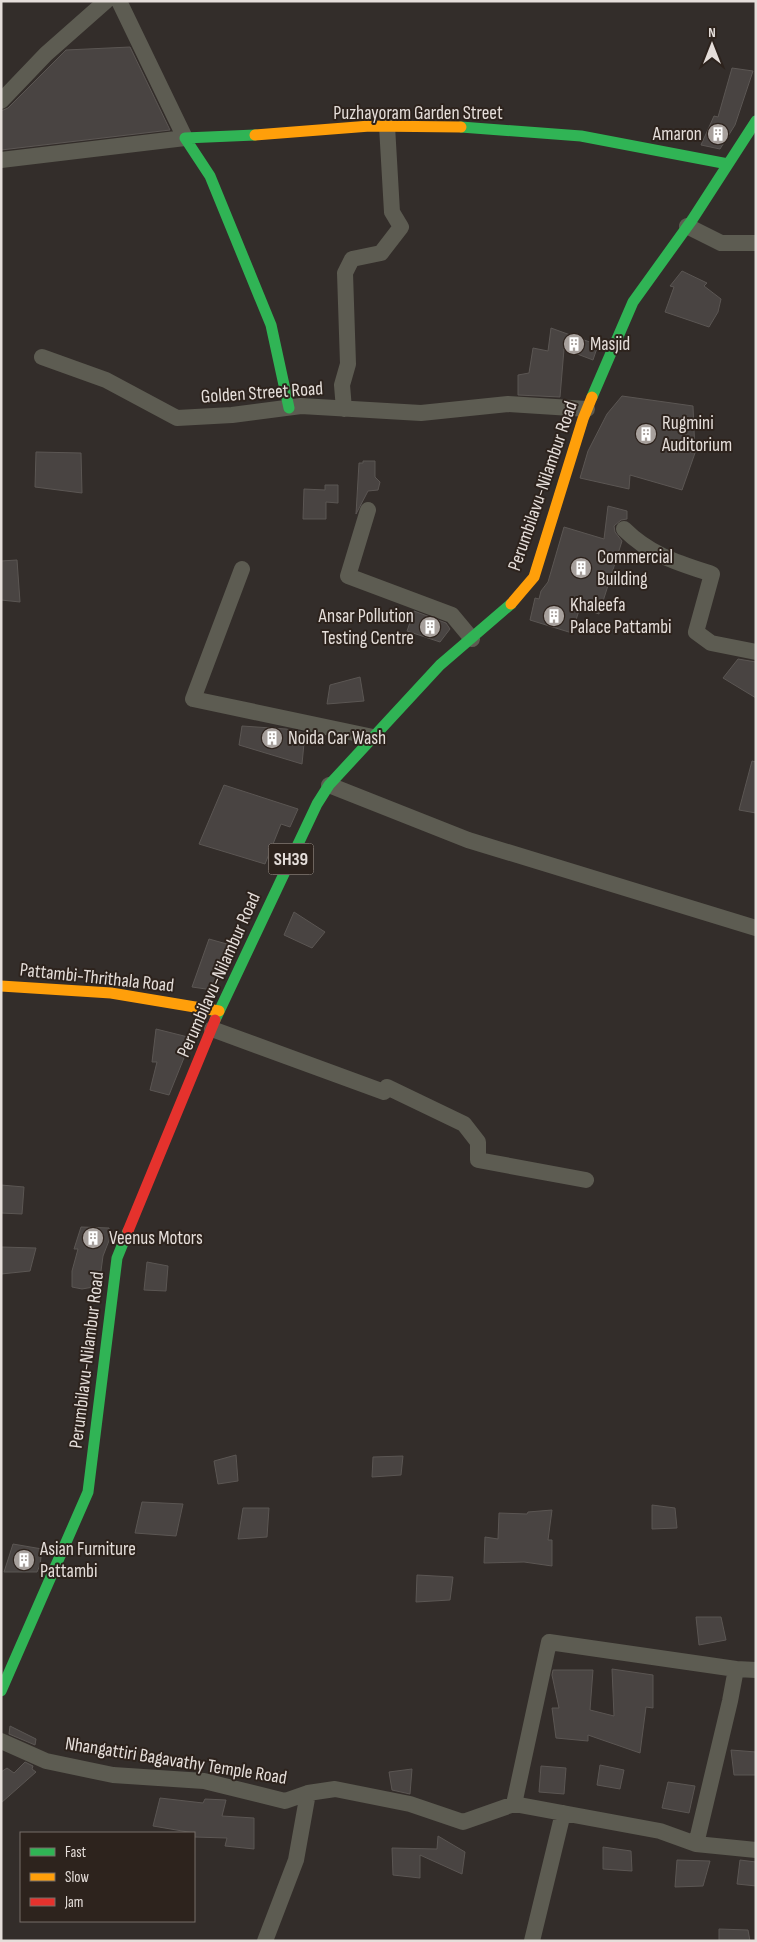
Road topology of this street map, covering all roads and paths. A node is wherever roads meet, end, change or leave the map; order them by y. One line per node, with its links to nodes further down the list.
1 (106, 1): 3 (street)
2 (119, 1): 6 (street)
3 (1, 101)
4 (756, 120): 8 (main road, Perumbilavu-Nilambur Road / SH39)
5 (387, 126): 6 (main road, Puzhayoram Garden Street); 8 (main road, Puzhayoram Garden Street); 13 (street)
6 (185, 138): 7 (street); 12 (main road)
7 (1, 160)
8 (728, 164): 9 (main road, Perumbilavu-Nilambur Road / SH39)
9 (687, 226): 10 (street); 14 (main road, Perumbilavu-Nilambur Road / SH39)
10 (756, 243)
11 (42, 357): 12 (street, Golden Street Road)
12 (288, 408): 13 (street, Golden Street Road)
13 (344, 408): 14 (street, Golden Street Road)
14 (587, 409): 18 (main road, Perumbilavu-Nilambur Road / SH39)
15 (368, 510): 18 (street)
16 (624, 529): 19 (street)
17 (242, 568): 20 (street)
18 (472, 639): 20 (main road, Perumbilavu-Nilambur Road / SH39)
19 (756, 652)
20 (373, 737): 21 (main road, Perumbilavu-Nilambur Road / SH39)
21 (329, 785): 22 (street); 24 (main road, Perumbilavu-Nilambur Road / SH39)
22 (756, 928)
23 (1, 986): 24 (main road, Pattambi-Thrithala Road)
24 (219, 1011): 25 (main road, Perumbilavu-Nilambur Road / SH39)
25 (212, 1030): 26 (street); 29 (main road, Perumbilavu-Nilambur Road / SH39)
26 (586, 1180)
27 (736, 1669): 28 (street); 32 (street); 34 (street)
28 (756, 1670)
29 (1, 1691)
30 (1, 1741): 31 (street, Nhangattiri Bagavathy Temple Road)
31 (308, 1793): 32 (street, Nhangattiri Bagavathy Temple Road); 36 (street)
32 (514, 1804): 33 (street)
33 (562, 1813): 34 (street); 37 (street)
34 (696, 1844): 35 (street)
35 (756, 1850)
36 (265, 1941)
37 (532, 1941)

